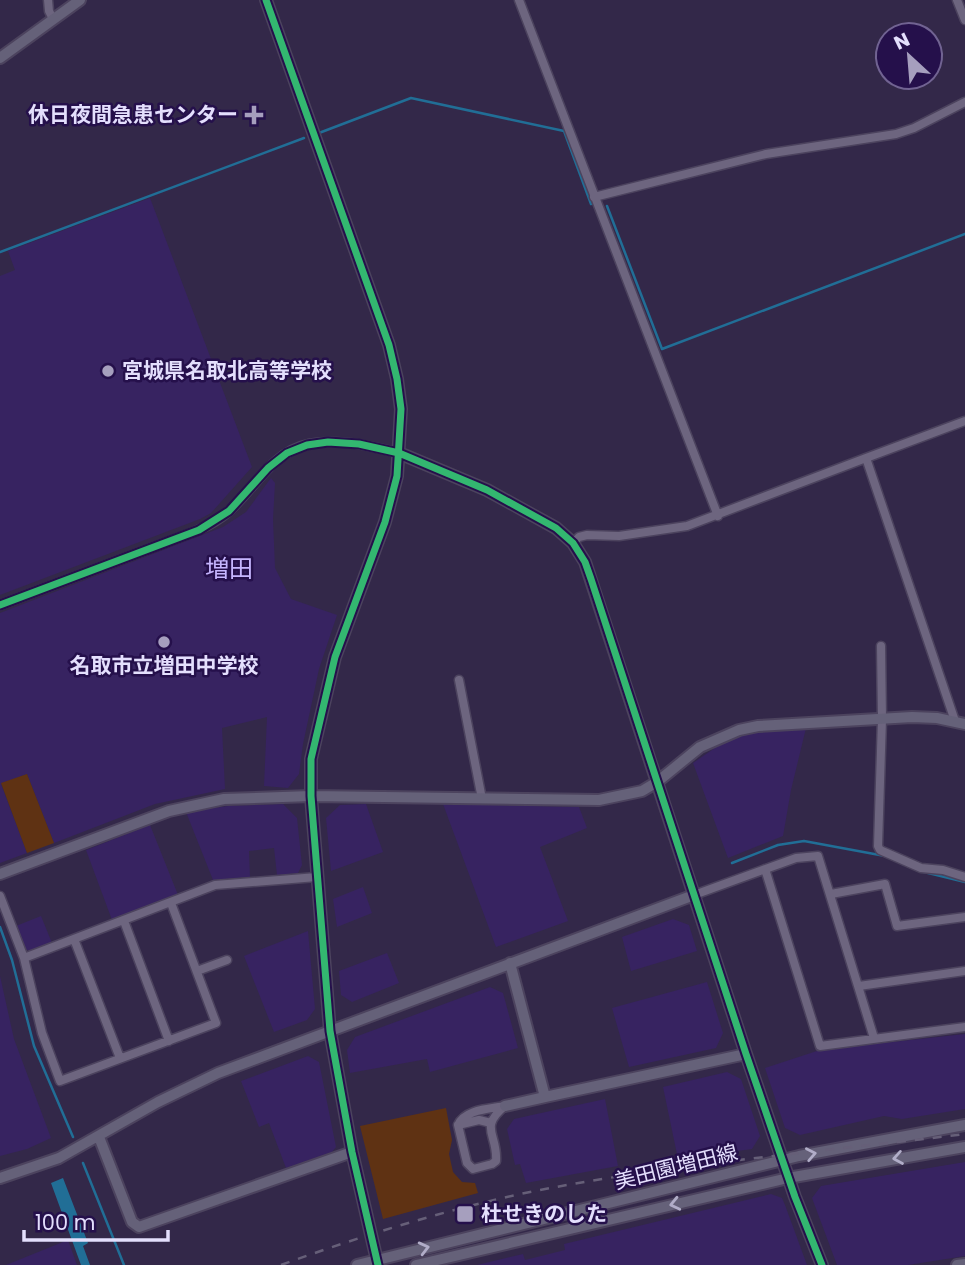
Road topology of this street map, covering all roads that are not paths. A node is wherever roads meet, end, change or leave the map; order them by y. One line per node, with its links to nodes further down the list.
1 (48, 0): 6 (street)
2 (80, 0): 6 (street)
3 (265, 0): 12 (street)
4 (519, 0): 10 (street)
5 (957, 0): 7 (street)
6 (53, 19): 8 (street)
7 (965, 20)
8 (0, 58)
9 (965, 102): 10 (street)
10 (594, 197): 14 (street)
11 (965, 421): 13 (street)
12 (399, 453): 15 (street); 16 (street); 22 (street)
13 (866, 458): 14 (street); 20 (street)
14 (719, 516): 15 (street)
15 (573, 543): 21 (street)
16 (0, 605)
17 (881, 646): 19 (street)
18 (459, 680): 23 (street)
19 (882, 719): 20 (street); 21 (street); 27 (street)
20 (960, 722)
21 (657, 782): 23 (street); 29 (street)
22 (311, 796): 23 (street); 25 (street); 26 (street)
23 (482, 799)
24 (765, 869): 28 (street); 29 (street); 43 (street)
25 (0, 874)
26 (317, 877): 31 (street); 42 (street)
27 (965, 877)
28 (831, 894): 32 (street); 40 (street)
29 (694, 895): 37 (street); 45 (street)
30 (0, 896): 35 (street)
31 (171, 902): 33 (street); 38 (street)
32 (965, 917)
33 (124, 921): 34 (street); 44 (street)
34 (74, 939): 35 (street); 46 (street)
35 (23, 958): 46 (street)
36 (227, 960): 38 (street)
37 (510, 962): 42 (street); 47 (street)
38 (197, 971): 44 (street)
39 (965, 971): 40 (street)
40 (859, 986): 43 (street)
41 (965, 1027): 43 (street)
42 (330, 1031): 52 (street); 54 (street)
43 (874, 1038)
44 (169, 1041): 46 (street)
45 (746, 1054): 47 (street); 55 (street)
46 (120, 1058)
47 (545, 1097): 48 (street)
48 (505, 1106): 49 (street); 50 (street)
49 (491, 1123): 50 (street); 50 (street)
50 (458, 1125)
51 (965, 1125): 55 (street, 美田園増田線, one-way to 51)
52 (99, 1137): 54 (street); 56 (street)
53 (965, 1147): 57 (street, 美田園増田線, one-way to 57)
54 (352, 1152): 58 (street)
55 (782, 1160): 57 (street); 58 (street, 美田園増田線, one-way to 55)
56 (0, 1178)
57 (788, 1178): 61 (street, 美田園増田線, one-way to 61); 62 (street)
58 (377, 1262): 60 (street, 美田園増田線)
59 (965, 1264): 63 (street)
60 (357, 1265)
61 (416, 1265)
62 (821, 1265)
63 (957, 1265)

